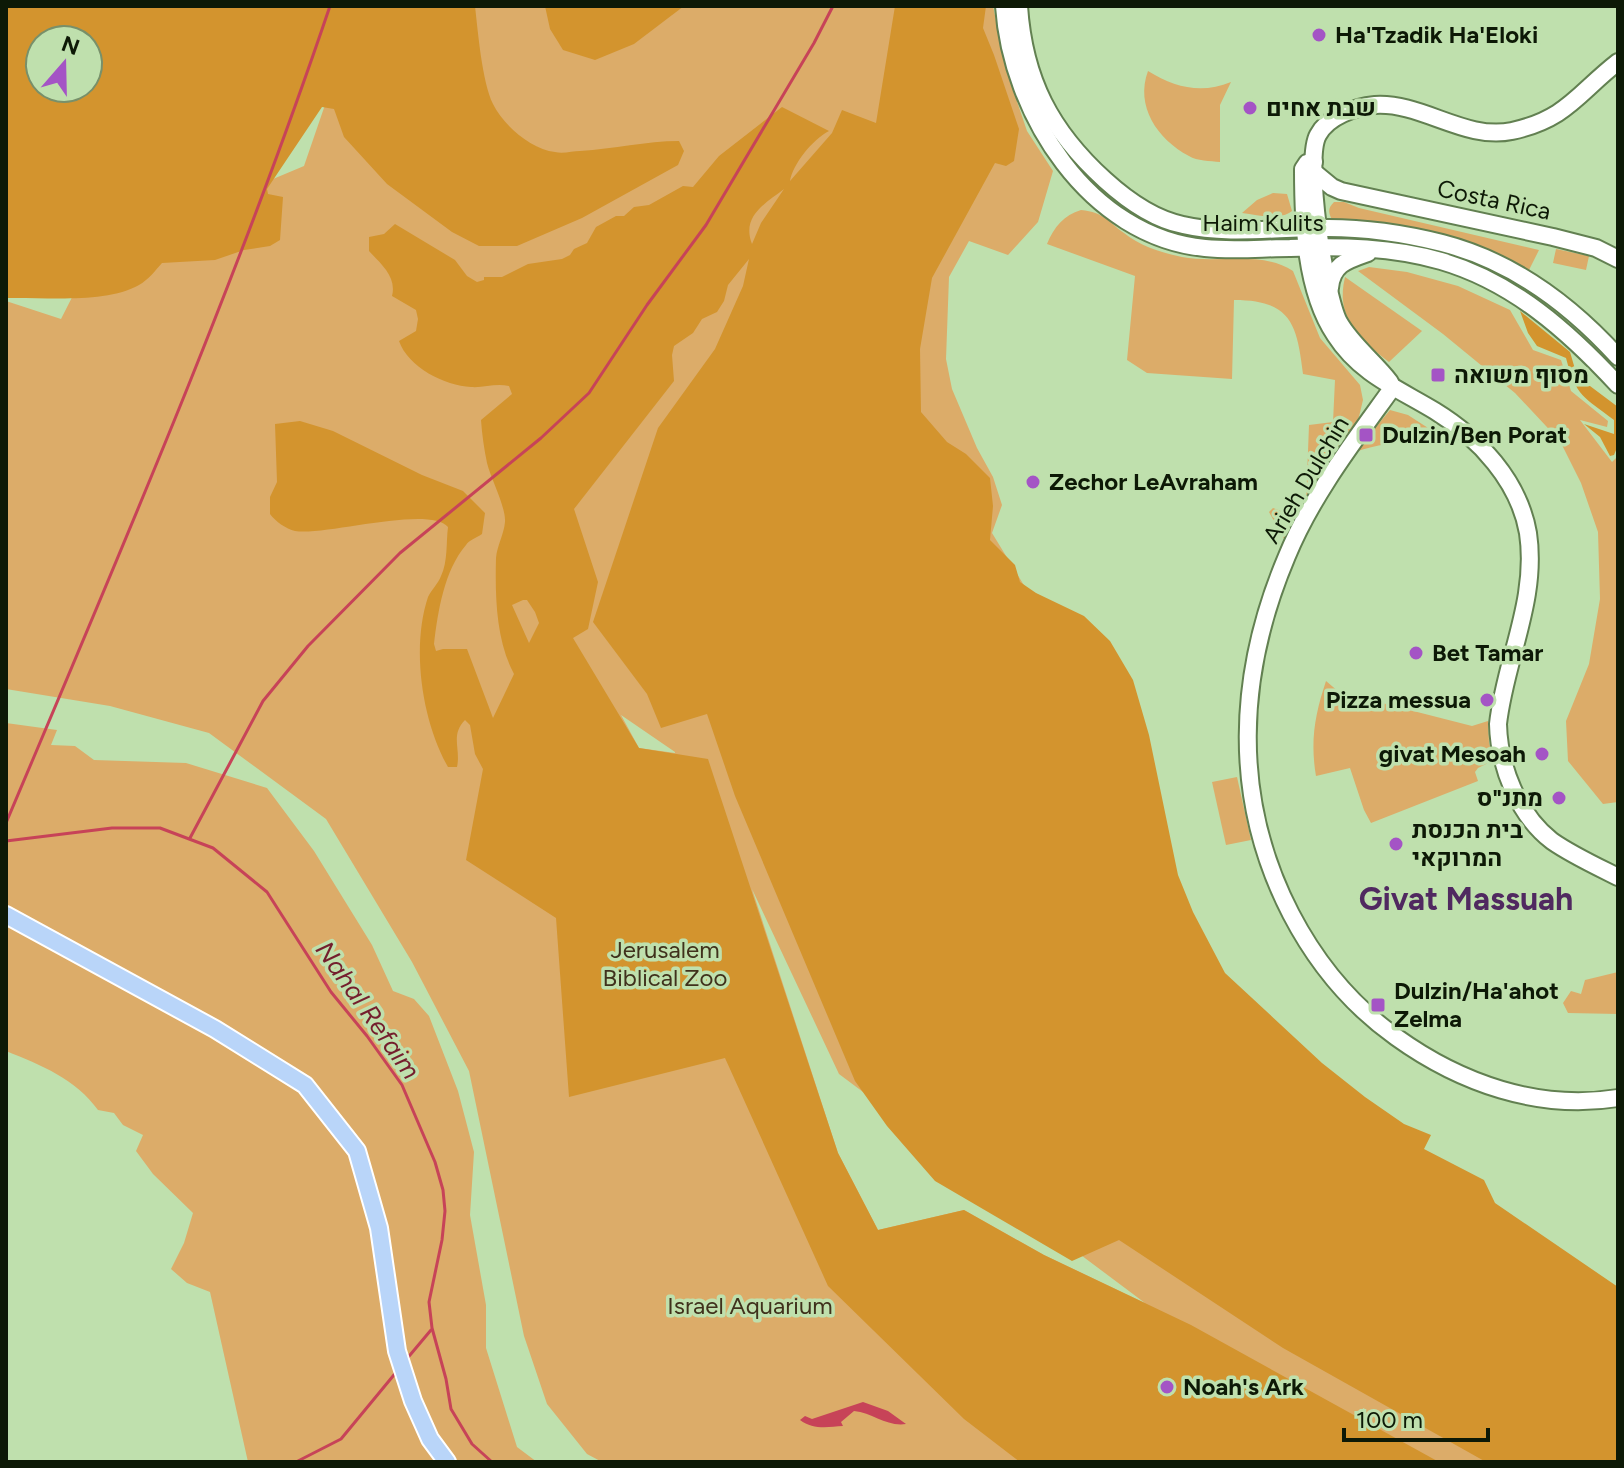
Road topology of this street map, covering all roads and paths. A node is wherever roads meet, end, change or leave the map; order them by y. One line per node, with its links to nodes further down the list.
1 (1004, 6): 8 (street, Haim Kulits)
2 (1019, 6): 7 (street, Haim Kulits)
3 (1618, 62): 4 (street)
4 (1311, 169): 5 (street, Costa Rica); 6 (street); 7 (street)
5 (1352, 193): 6 (street); 10 (street, Costa Rica)
6 (1317, 209): 7 (street)
7 (1312, 228): 8 (street); 12 (street, Haim Kulits)
8 (1314, 247): 9 (street, Haim Kulits); 11 (street); 13 (street)
9 (1377, 250): 11 (street); 14 (street, Haim Kulits)
10 (1618, 259)
11 (1330, 299): 15 (street)
12 (1618, 357)
13 (1369, 374): 15 (street); 16 (street)
14 (1618, 385)
15 (1393, 387): 16 (street, Arieh Dulchin); 17 (street)
16 (1375, 412): 19 (street, Arieh Dulchin)
17 (1618, 877)
18 (6, 915): 20 (main road)
19 (1618, 1098)
20 (447, 1462)

